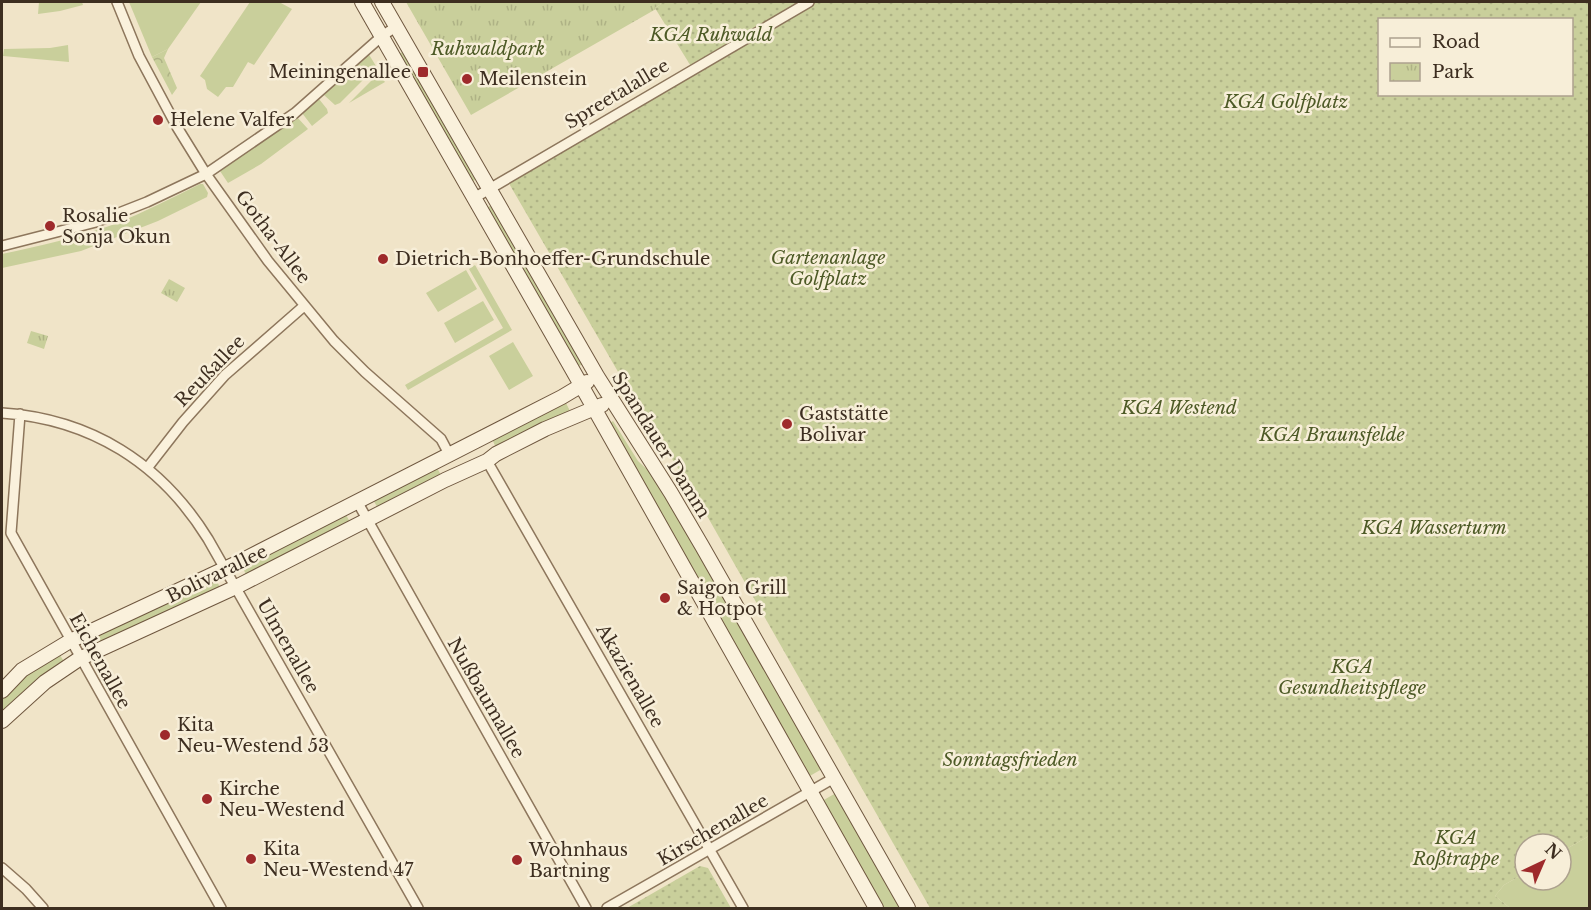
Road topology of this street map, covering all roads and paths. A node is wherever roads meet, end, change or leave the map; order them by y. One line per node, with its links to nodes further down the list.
1 (117, 2): 7 (street, Gotha-Allee)
2 (362, 2): 6 (main road, Spandauer Damm)
3 (382, 2): 5 (main road, Spandauer Damm)
4 (808, 2): 8 (street, Spreetalallee)
5 (397, 26): 6 (street); 8 (main road, Spandauer Damm)
6 (382, 36): 7 (street); 9 (main road, Spandauer Damm)
7 (207, 174): 10 (street); 11 (street, Gotha-Allee)
8 (490, 189): 9 (street, Spreetalallee); 12 (main road, Spandauer Damm)
9 (474, 198): 13 (main road, Spandauer Damm)
10 (2, 246)
11 (304, 306): 19 (street, Gotha-Allee); 21 (street, Reußallee)
12 (597, 376): 13 (main road, Bolivarallee); 14 (main road, Spandauer Damm)
13 (581, 386): 15 (main road, Spandauer Damm); 18 (main road, Bolivarallee)
14 (611, 399): 15 (main road, Bolivarallee); 31 (main road, Spandauer Damm)
15 (594, 409): 20 (main road, Bolivarallee); 32 (main road, Spandauer Damm)
16 (2, 412): 17 (street, Ulmenallee)
17 (20, 414): 21 (street, Ulmenallee); 27 (street, Eichenallee)
18 (478, 442): 19 (main road, Bolivarallee); 20 (main road)
19 (450, 456): 22 (main road); 23 (main road, Bolivarallee)
20 (487, 461): 22 (main road, Bolivarallee); 33 (street, Akazienallee)
21 (148, 467): 25 (street, Ulmenallee)
22 (459, 475): 24 (main road, Bolivarallee)
23 (358, 503): 24 (street, Nußbaumallee); 25 (main road, Bolivarallee)
24 (367, 519): 26 (main road, Bolivarallee); 39 (street, Nußbaumallee)
25 (224, 569): 26 (street, Ulmenallee); 27 (main road, Bolivarallee)
26 (236, 587): 28 (main road, Bolivarallee); 38 (street, Ulmenallee)
27 (70, 641): 28 (street, Eichenallee); 29 (main road, Bolivarallee)
28 (79, 659): 30 (main road, Bolivarallee); 37 (street, Eichenallee)
29 (2, 691)
30 (2, 722)
31 (834, 778): 32 (street, Kirschenallee); 43 (main road, Spandauer Damm)
32 (811, 793): 33 (street, Kirschenallee); 42 (main road, Spandauer Damm)
33 (710, 850): 40 (street, Kirschenallee); 41 (street, Akazienallee)
34 (2, 868): 35 (street)
35 (40, 905): 36 (street)
36 (29, 909)
37 (221, 909)
38 (417, 909)
39 (586, 909)
40 (607, 909)
41 (743, 909)
42 (876, 909)
43 (908, 909)

